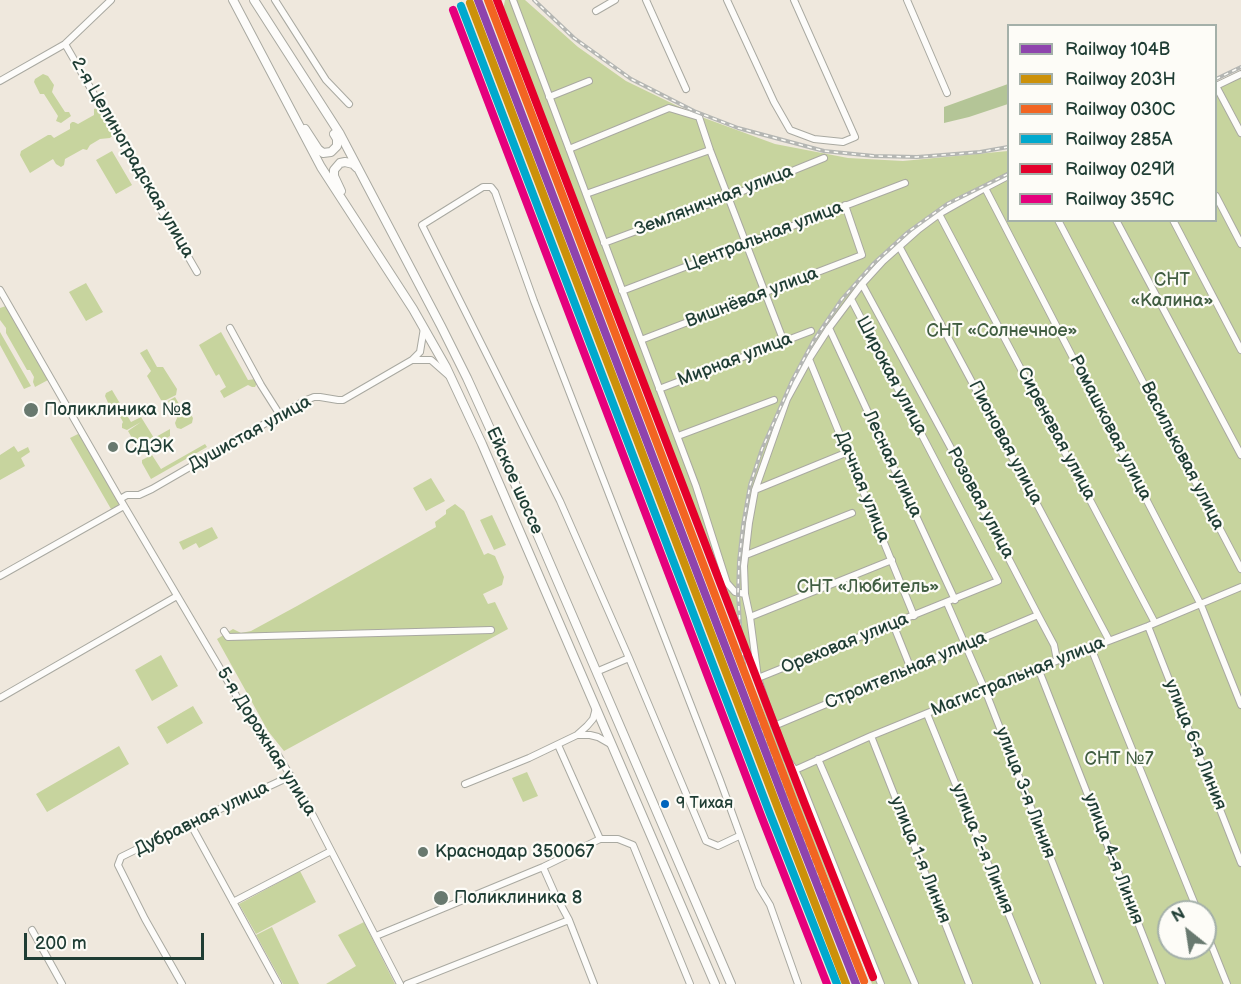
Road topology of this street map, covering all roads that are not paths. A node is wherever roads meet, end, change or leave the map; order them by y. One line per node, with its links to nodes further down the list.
1 (111, 0): 12 (street, 2-я Целиноградская улица)
2 (232, 0): 22 (main road, Ейское шоссе)
3 (254, 0): 16 (main road, Ейское шоссе)
4 (274, 0): 23 (street)
5 (513, 0): 21 (street)
6 (615, 0): 11 (street)
7 (646, 0): 19 (street)
8 (727, 0): 9 (street)
9 (794, 0)
10 (907, 0): 20 (street)
11 (596, 11)
12 (66, 44): 14 (street, 2-я Целиноградская улица); 45 (street, 2-я Целиноградская улица)
13 (1241, 74): 17 (street)
14 (0, 81)
15 (589, 81): 21 (street)
16 (306, 82): 22 (main road); 28 (main road, Ейское шоссе)
17 (1217, 86)
18 (1217, 88): 24 (street)
19 (686, 89)
20 (948, 93)
21 (549, 97): 25 (street)
22 (285, 98): 36 (main road, Ейское шоссе)
23 (349, 104)
24 (1241, 133)
25 (569, 149): 26 (street); 32 (street)
26 (710, 150): 32 (street); 33 (street)
27 (824, 158): 33 (street, Земляничная улица)
28 (358, 170): 36 (main road); 97 (main road, Ейское шоссе)
29 (1007, 177): 31 (street)
30 (905, 183): 35 (street, Центральная улица)
31 (985, 188): 37 (street); 81 (street, Ромашковая улица)
32 (586, 194): 41 (street)
33 (728, 196): 41 (street, Земляничная улица); 42 (street)
34 (1217, 200): 43 (street)
35 (845, 205): 42 (street, Центральная улица); 49 (street, Вишнёвая улица)
36 (350, 212): 52 (main road, Ейское шоссе)
37 (939, 214): 44 (street); 85 (street, Сиреневая улица)
38 (1059, 222): 73 (street, Васильковая улица)
39 (1117, 222): 66 (street)
40 (1174, 222): 57 (street)
41 (604, 243): 48 (street)
42 (747, 243): 48 (street, Центральная улица); 49 (street)
43 (1241, 244)
44 (899, 246): 46 (street); 90 (street, Пионовая улица)
45 (197, 272)
46 (862, 284): 50 (street); 82 (street, Розовая улица)
47 (0, 290): 68 (street, 5-я Дорожная улица)
48 (622, 291): 55 (street)
49 (765, 293): 55 (street, Вишнёвая улица); 56 (street)
50 (850, 299): 53 (street, Широкая улица); 75 (street, Широкая улица)
51 (230, 327): 63 (street)
52 (424, 327): 59 (street); 60 (main road, Ейское шоссе)
53 (829, 328): 58 (street, Широкая улица); 79 (street, Лесная улица)
54 (811, 331): 56 (street, Мирная улица)
55 (641, 340): 61 (street)
56 (784, 342): 61 (street, Мирная улица)
57 (1241, 350)
58 (809, 359): 65 (street, Дачная улица); 67 (street, Широкая улица)
59 (412, 360): 60 (street); 63 (street, Душистая улица)
60 (450, 376): 102 (main road, Ейское шоссе)
61 (659, 389): 64 (street)
62 (774, 400): 64 (street)
63 (280, 415): 68 (street, Душистая улица)
64 (678, 436): 77 (street)
65 (848, 452): 67 (street); 72 (street, Дачная улица)
66 (1241, 455)
67 (755, 490): 71 (street, Широкая улица)
68 (120, 499): 69 (street, 5-я Дорожная улица)
69 (124, 506): 74 (street); 78 (street, 5-я Дорожная улица)
70 (852, 513): 71 (street)
71 (746, 555): 77 (street, Широкая улица)
72 (892, 560): 83 (street, Дачная улица); 84 (street)
73 (1241, 569)
74 (0, 576)
75 (998, 581): 79 (street, Ореховая улица)
76 (1241, 587): 81 (street, Магистральная улица)
77 (746, 594): 84 (street, Широкая улица)
78 (177, 596): 100 (street); 111 (street, 5-я Дорожная улица)
79 (955, 600): 80 (street, Ореховая улица)
80 (947, 603): 83 (street, Ореховая улица); 91 (street, улица 3-я Линия)
81 (1201, 605): 85 (street, Магистральная улица); 101 (street, Ромашковая улица)
82 (1038, 615): 91 (street, Строительная улица); 94 (street, Розовая улица)
83 (914, 616): 86 (street, Ореховая улица)
84 (750, 617): 98 (street, Широкая улица)
85 (1155, 623): 87 (street, Магистральная улица)
86 (892, 624): 96 (street); 98 (street, Ореховая улица)
87 (1148, 626): 90 (street, Магистральная улица); 117 (street, улица 6-я Линия)
88 (491, 630): 89 (street)
89 (224, 631)
90 (1109, 640): 92 (street, Магистральная улица)
91 (966, 645): 96 (street, Строительная улица); 99 (street, улица 3-я Линия)
92 (1090, 648): 94 (street, Магистральная улица); 119 (street)
93 (630, 658): 97 (street); 114 (street); 114 (street)
94 (1057, 660): 95 (street, Магистральная улица)
95 (1038, 668): 99 (street, Магистральная улица); 140 (street, улица 4-я Линия)
96 (910, 669): 104 (street, Строительная улица)
97 (596, 672): 133 (main road, Ейское шоссе)
98 (758, 678): 104 (street, Широкая улица)
99 (985, 690): 103 (street, Магистральная улица); 139 (street, улица 3-я Линия)
100 (0, 698)
101 (1241, 705)
102 (596, 708): 105 (street); 108 (main road, Ейское шоссе)
103 (927, 714): 106 (street, Магистральная улица); 138 (street, улица 2-я Линия)
104 (774, 726): 110 (street, Широкая улица)
105 (577, 735): 107 (street); 108 (street)
106 (871, 736): 109 (street, Магистральная улица); 137 (street, улица 1-я Линия)
107 (558, 745): 112 (street); 115 (street)
108 (612, 745): 132 (main road, Ейское шоссе)
109 (818, 759): 110 (street, Магистральная улица); 136 (street)
110 (795, 770): 135 (street, Широкая улица)
111 (291, 777): 113 (street, Дубравная улица); 116 (street, 5-я Дорожная улица)
112 (465, 784)
113 (190, 823): 120 (street); 126 (street, Дубравная улица)
114 (739, 836): 134 (street)
115 (600, 838): 118 (street); 131 (street)
116 (331, 851): 120 (street); 123 (street, 5-я Дорожная улица)
117 (1241, 863)
118 (543, 867): 121 (street); 123 (street)
119 (1193, 900)
120 (233, 902): 127 (street)
121 (570, 920): 129 (street); 130 (street)
122 (32, 930): 125 (street)
123 (376, 936): 128 (street, 5-я Дорожная улица)
124 (1217, 959): 141 (street)
125 (62, 984)
126 (182, 984)
127 (278, 984)
128 (400, 984)
129 (407, 984)
130 (592, 984)
131 (690, 984)
132 (715, 984)
133 (731, 984)
134 (798, 984)
135 (881, 984)
136 (915, 984)
137 (969, 984)
138 (1037, 984)
139 (1100, 984)
140 (1162, 984)
141 (1227, 984)

